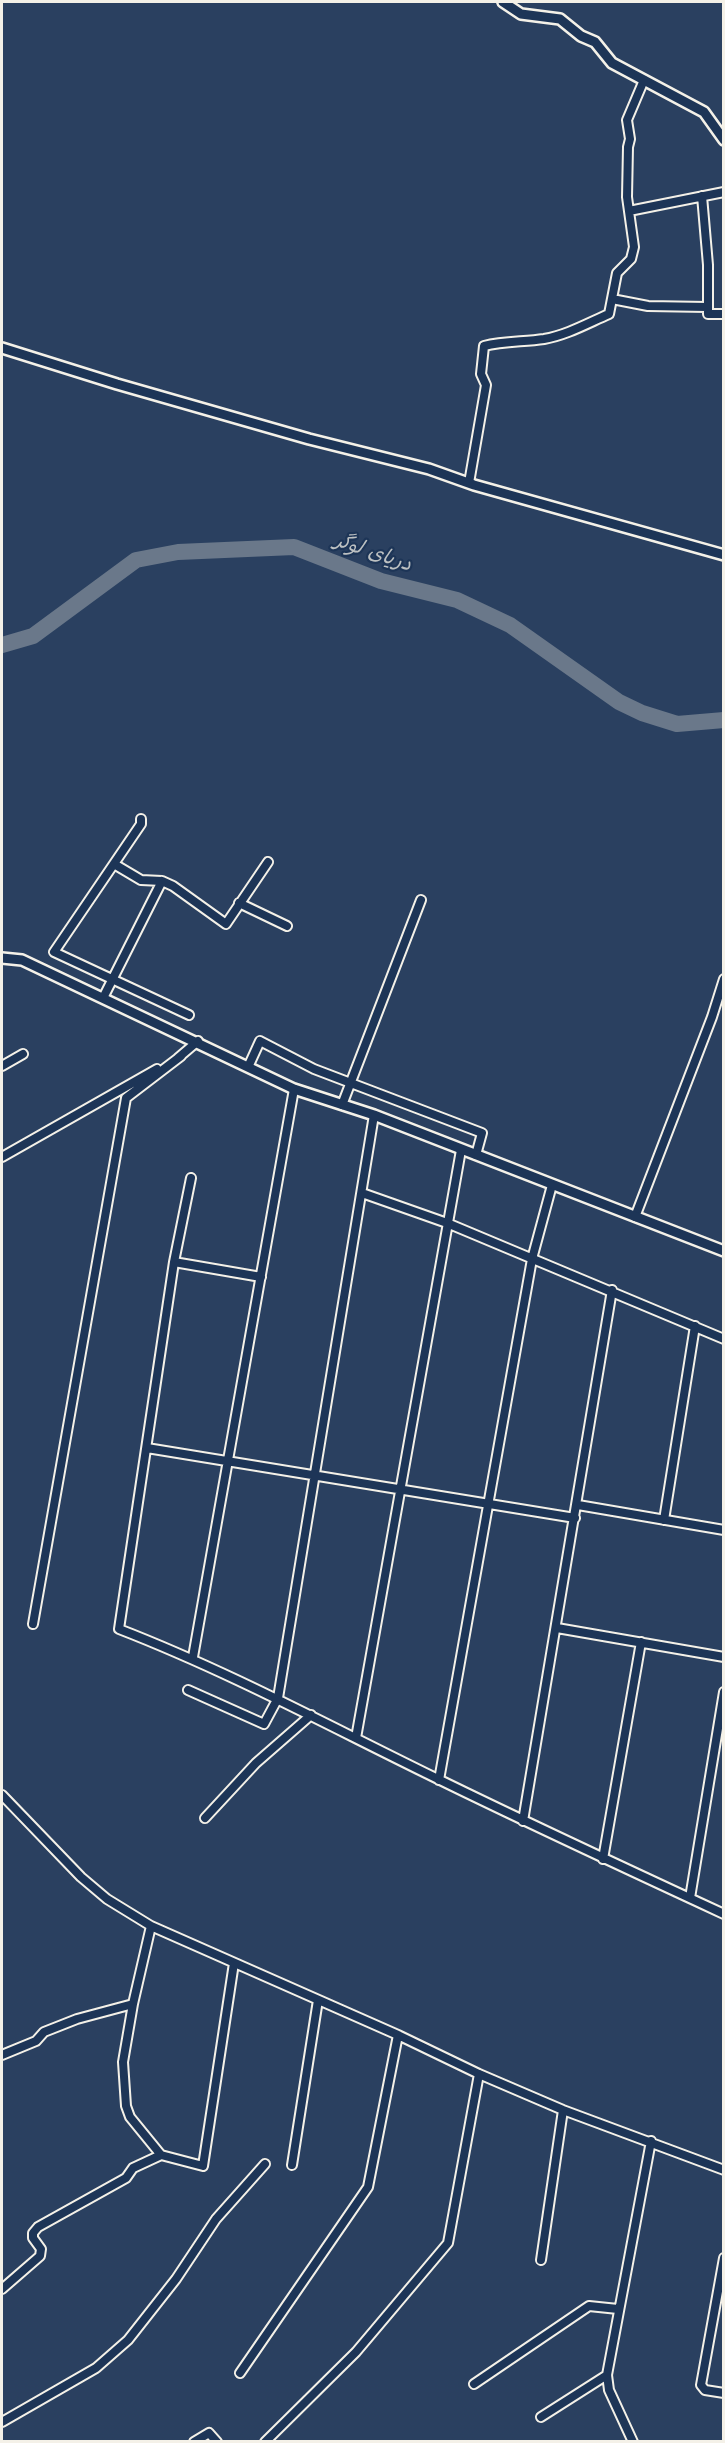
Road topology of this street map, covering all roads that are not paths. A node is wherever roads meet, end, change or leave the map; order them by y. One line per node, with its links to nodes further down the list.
1 (503, 2): 2 (street)
2 (516, 6): 3 (street)
3 (644, 80): 4 (street); 7 (street)
4 (723, 140)
5 (723, 192): 6 (street)
6 (702, 196): 7 (street); 9 (street)
7 (629, 211): 8 (street)
8 (612, 299): 9 (street); 12 (street)
9 (708, 307): 10 (street)
10 (723, 314)
11 (2, 348): 12 (street)
12 (469, 483): 13 (street)
13 (723, 555)
14 (141, 819): 16 (street)
15 (267, 862): 19 (street)
16 (114, 864): 17 (street); 23 (street)
17 (162, 881): 19 (street); 23 (street)
18 (421, 900): 31 (street)
19 (240, 903): 20 (street)
20 (287, 926)
21 (2, 958): 24 (street)
22 (723, 979): 41 (street)
23 (111, 980): 24 (street); 25 (street)
24 (103, 998): 26 (street)
25 (189, 1015)
26 (198, 1041): 28 (street); 29 (street)
27 (23, 1054): 30 (street)
28 (181, 1056): 37 (street); 59 (street)
29 (249, 1065): 31 (street); 32 (street)
30 (2, 1066)
31 (349, 1083): 33 (street); 36 (street)
32 (294, 1089): 33 (street); 46 (street)
33 (342, 1105): 34 (street)
34 (374, 1116): 35 (street); 40 (street)
35 (461, 1150): 36 (street); 42 (street)
36 (476, 1155): 39 (street)
37 (2, 1157)
38 (191, 1178): 45 (street)
39 (552, 1185): 41 (street); 44 (street)
40 (362, 1192): 42 (street); 52 (street)
41 (637, 1214): 43 (street)
42 (447, 1223): 44 (street); 53 (street)
43 (723, 1251)
44 (532, 1259): 47 (street); 55 (street)
45 (174, 1262): 46 (street); 50 (street)
46 (261, 1277): 51 (street)
47 (612, 1290): 48 (street); 54 (street)
48 (695, 1326): 49 (street); 57 (street)
49 (723, 1339)
50 (147, 1448): 51 (street); 63 (street)
51 (227, 1463): 52 (street); 63 (street)
52 (315, 1476): 53 (street); 66 (street)
53 (400, 1490): 55 (street); 68 (street)
54 (578, 1504): 56 (street); 57 (street)
55 (488, 1505): 56 (street); 69 (street)
56 (575, 1518): 60 (street)
57 (664, 1520): 58 (street)
58 (723, 1530)
59 (33, 1624)
60 (557, 1628): 61 (street); 72 (street)
61 (641, 1642): 62 (street); 73 (street)
62 (723, 1657)
63 (193, 1658): 66 (street)
64 (188, 1690): 66 (street)
65 (723, 1692): 74 (street)
66 (278, 1698): 67 (street)
67 (311, 1715): 68 (street); 71 (street)
68 (356, 1738): 69 (street)
69 (440, 1780): 72 (street)
70 (2, 1795): 76 (street)
71 (205, 1818)
72 (524, 1821): 73 (street)
73 (603, 1859): 74 (street)
74 (690, 1898): 75 (street)
75 (723, 1914)
76 (151, 1926): 77 (street); 79 (street)
77 (234, 1963): 78 (street); 85 (street)
78 (318, 2000): 80 (street); 87 (street)
79 (133, 2004): 81 (street); 85 (street)
80 (398, 2035): 82 (street); 93 (street)
81 (2, 2055)
82 (479, 2074): 83 (street); 101 (street)
83 (563, 2110): 84 (street); 90 (street)
84 (651, 2141): 88 (street); 92 (street)
85 (161, 2155): 91 (street)
86 (266, 2164): 98 (street)
87 (292, 2164)
88 (723, 2170)
89 (723, 2258): 96 (street)
90 (541, 2260)
91 (2, 2289)
92 (618, 2309): 94 (street); 95 (street)
93 (240, 2373)
94 (607, 2375): 97 (street); 102 (street)
95 (474, 2384)
96 (723, 2393)
97 (541, 2417)
98 (2, 2422)
99 (194, 2442): 100 (street)
100 (217, 2442)
101 (266, 2442)
102 (633, 2442)

